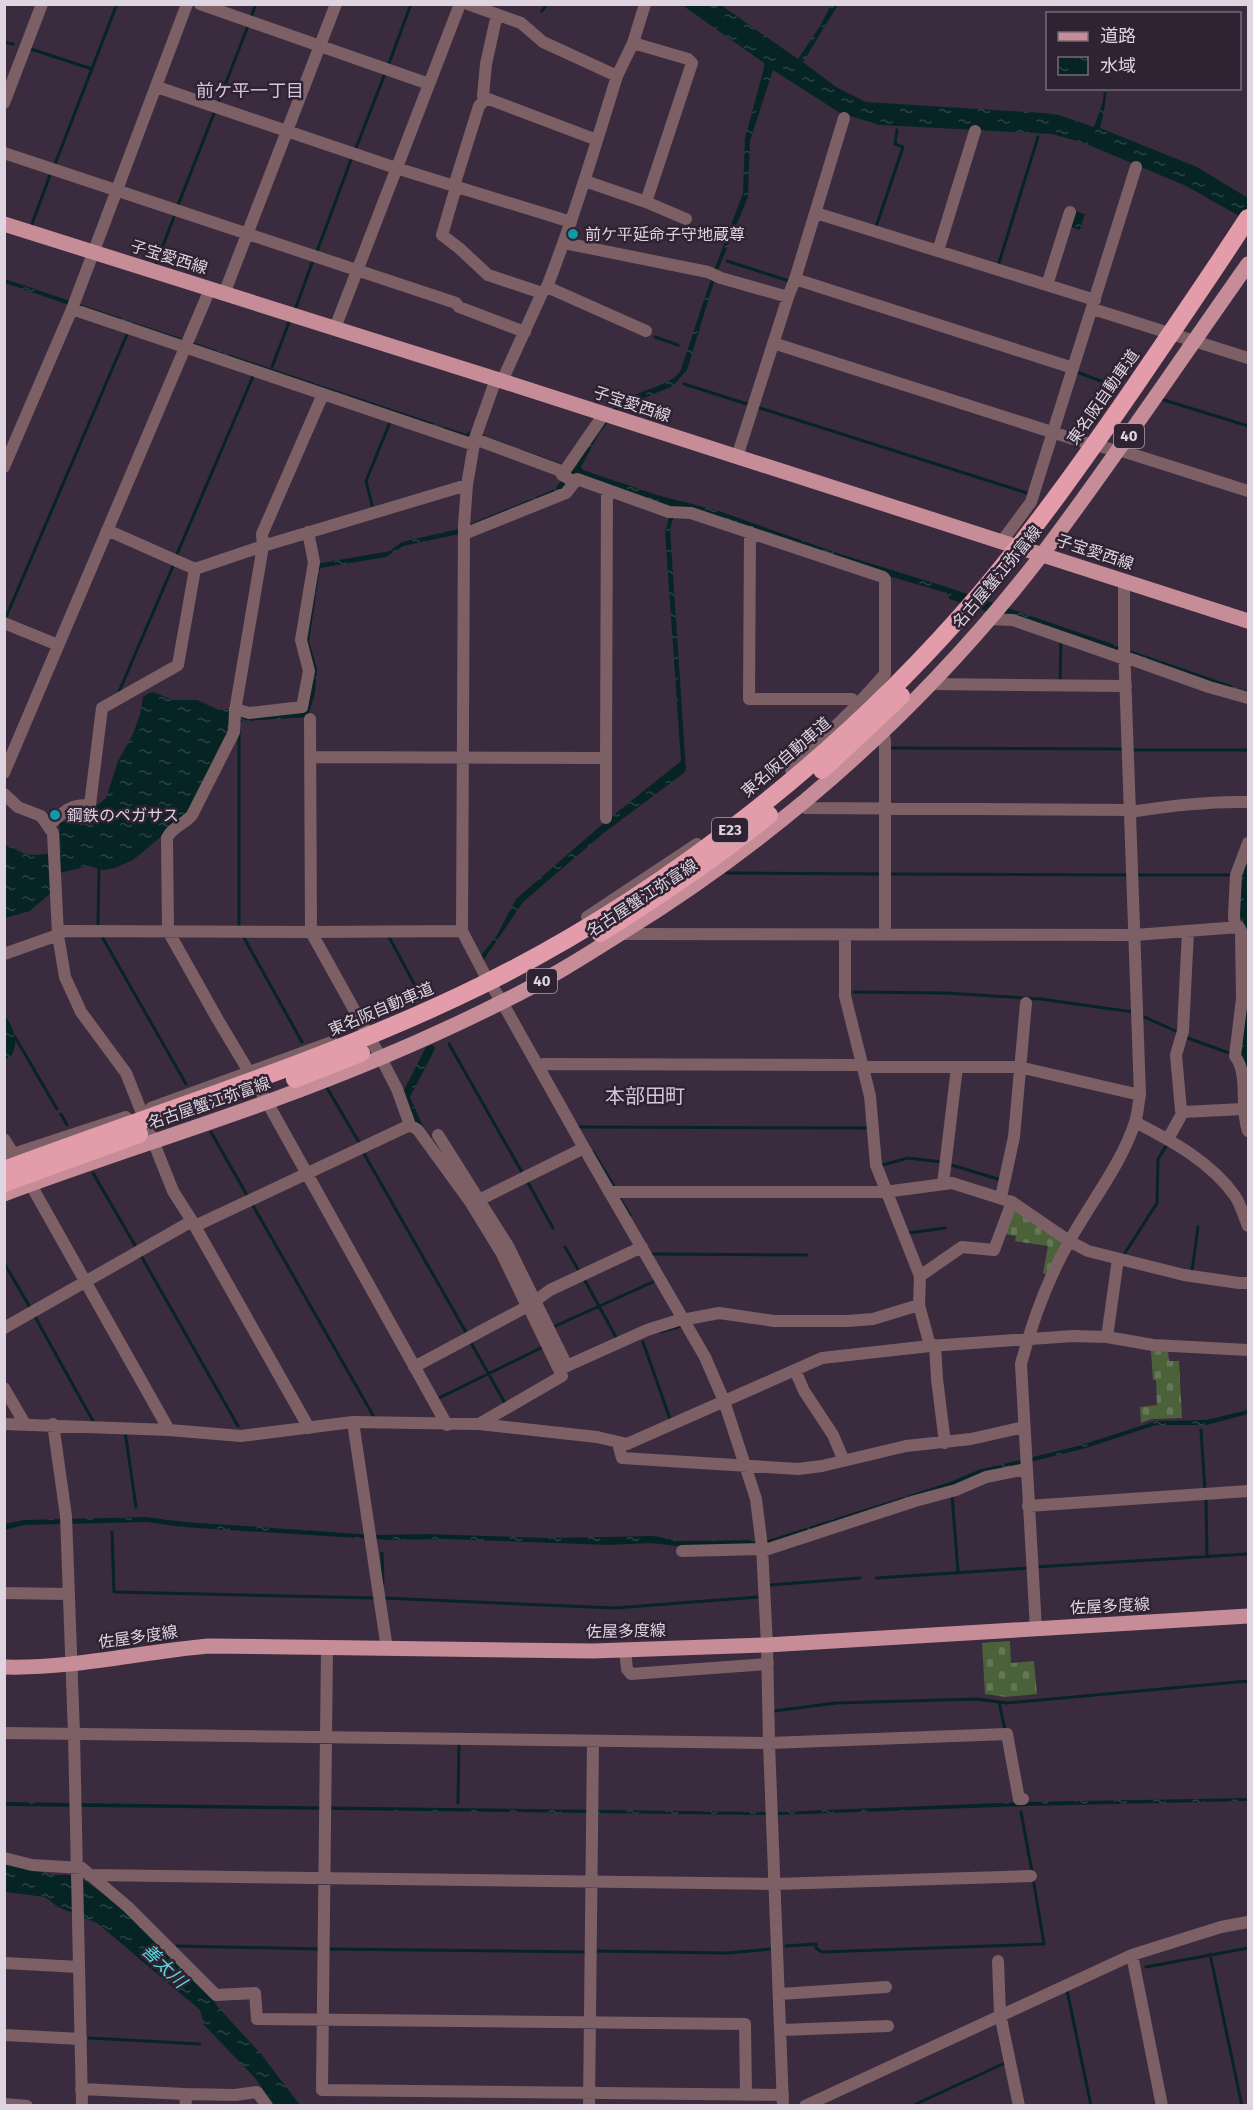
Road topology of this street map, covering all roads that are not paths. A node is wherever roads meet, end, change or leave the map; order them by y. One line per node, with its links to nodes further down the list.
1 (34, 4): 13 (street)
2 (42, 4): 17 (street)
3 (187, 4): 15 (street)
4 (200, 4): 11 (street)
5 (336, 4): 11 (street)
6 (460, 4): 14 (street)
7 (468, 4): 9 (street)
8 (645, 4): 10 (street)
9 (497, 14): 12 (street); 16 (street)
10 (633, 43): 12 (street); 28 (street)
11 (320, 46): 14 (street); 19 (street)
12 (617, 76): 21 (street)
13 (4, 80)
14 (429, 84): 24 (street)
15 (157, 87): 19 (street); 27 (street)
16 (486, 98): 21 (street); 26 (street)
17 (4, 103)
18 (844, 118): 30 (street)
19 (287, 131): 24 (street); 35 (street)
20 (975, 131): 38 (street)
21 (597, 140): 25 (street)
22 (4, 153): 27 (street)
23 (1137, 167): 47 (street)
24 (396, 168): 26 (street); 41 (street)
25 (585, 181): 28 (street); 33 (street)
26 (455, 186): 33 (street); 44 (street)
27 (117, 192): 35 (street); 39 (street)
28 (646, 202): 32 (street)
29 (1070, 212): 43 (street)
30 (816, 213): 38 (street); 42 (street)
31 (1248, 218): 138 (highway, 東名阪自動車道 / E23, bridge)
32 (686, 219)
33 (571, 222): 37 (street)
34 (4, 224): 39 (main road, 子宝愛西線)
35 (247, 235): 41 (street); 45 (street)
36 (1248, 240): 140 (highway, 東名阪自動車道 / E23, bridge)
37 (564, 243): 44 (street); 46 (street)
38 (938, 251): 43 (street)
39 (93, 252): 45 (main road, 子宝愛西線); 48 (street)
40 (1248, 264): 52 (main road, 名古屋蟹江弥富線 / 40)
41 (357, 271): 49 (street); 51 (street)
42 (795, 279): 46 (street); 56 (street)
43 (1047, 285): 47 (street)
44 (545, 290): 50 (street); 51 (street)
45 (217, 291): 49 (main road, 子宝愛西線); 54 (street)
46 (788, 297): 53 (street)
47 (1094, 304): 52 (street); 56 (street)
48 (73, 305): 54 (street); 64 (street)
49 (335, 328): 57 (main road, 子宝愛西線)
50 (646, 331)
51 (525, 332): 57 (street)
52 (1193, 341): 55 (street); 62 (main road, 名古屋蟹江弥富線 / 40)
53 (773, 343): 60 (street); 63 (street)
54 (188, 345): 58 (street); 69 (street)
55 (1248, 358)
56 (1073, 368): 60 (street)
57 (499, 380): 59 (main road, 子宝愛西線); 61 (street)
58 (323, 394): 61 (street); 74 (street)
59 (609, 416): 63 (main road, 子宝愛西線); 65 (street)
60 (1053, 433): 62 (street); 73 (street)
61 (475, 438): 65 (street); 66 (street)
62 (1119, 451): 68 (street); 75 (main road, 名古屋蟹江弥富線 / 40)
63 (737, 457): 73 (main road, 子宝愛西線)
64 (4, 466)
65 (567, 473): 67 (street); 70 (street)
66 (467, 485): 70 (street); 71 (street)
67 (607, 490): 72 (street); 92 (street)
68 (1248, 491)
69 (107, 530): 76 (street); 81 (street)
70 (464, 530): 91 (street)
71 (308, 532): 74 (street); 87 (street)
72 (750, 532): 86 (street); 86 (street)
73 (1002, 541): 75 (main road, 子宝愛西線)
74 (263, 546): 76 (street); 87 (street)
75 (1042, 555): 77 (main road, 子宝愛西線); 78 (main road, 名古屋蟹江弥富線 / 40)
76 (195, 569): 100 (street)
77 (1124, 581): 79 (main road, 子宝愛西線); 82 (street)
78 (989, 618): 82 (street); 83 (main road, 名古屋蟹江弥富線 / 40)
79 (1248, 621)
80 (4, 623): 81 (street)
81 (58, 645): 93 (street)
82 (1125, 654): 84 (street); 85 (street)
83 (929, 684): 84 (street); 89 (main road, 名古屋蟹江弥富線 / 40)
84 (1126, 686): 98 (street)
85 (1248, 698)
86 (857, 705): 114 (street)
87 (235, 714): 103 (street)
88 (310, 719): 90 (street)
89 (883, 731): 96 (main road, 名古屋蟹江弥富線 / 40); 97 (street)
90 (310, 757): 91 (street); 106 (street)
91 (463, 758): 92 (street); 104 (street)
92 (606, 758): 99 (street)
93 (4, 773)
94 (4, 794): 100 (street)
95 (1248, 802): 98 (street)
96 (801, 805): 97 (street); 107 (main road, 名古屋蟹江弥富線 / 40)
97 (885, 809): 98 (street); 109 (street)
98 (1130, 811): 111 (street)
99 (606, 818)
100 (49, 825): 110 (street)
101 (1248, 843): 102 (street)
102 (1235, 928): 105 (street); 113 (street)
103 (168, 931): 106 (street); 110 (street); 123 (street)
104 (462, 931): 106 (street); 114 (street)
105 (1188, 931): 111 (street); 128 (street)
106 (310, 932): 117 (street)
107 (620, 934): 108 (street); 115 (main road, 名古屋蟹江弥富線 / 40)
108 (845, 934): 109 (street); 120 (street)
109 (885, 934): 111 (street)
110 (58, 935): 112 (street); 127 (street)
111 (1135, 935): 124 (street)
112 (4, 954)
113 (1246, 973): 126 (street)
114 (485, 975): 115 (street); 117 (street)
115 (502, 1002): 118 (main road, 名古屋蟹江弥富線 / 40); 119 (street)
116 (1026, 1003): 122 (street)
117 (365, 1030): 118 (street); 123 (street)
118 (381, 1058): 125 (main road, 名古屋蟹江弥富線 / 40); 130 (street)
119 (538, 1066): 120 (street); 136 (street)
120 (862, 1066): 121 (street); 144 (street)
121 (957, 1067): 122 (street); 142 (street)
122 (1020, 1067): 124 (street); 146 (street)
123 (248, 1071): 125 (street); 127 (street)
124 (1140, 1095): 129 (street)
125 (267, 1102): 135 (main road, 名古屋蟹江弥富線 / 40); 139 (street)
126 (1243, 1109): 128 (street); 131 (street)
127 (140, 1112): 135 (street); 137 (street)
128 (1183, 1112): 134 (street)
129 (1135, 1122): 134 (street); 150 (street)
130 (410, 1125): 139 (street); 147 (street)
131 (1248, 1131)
132 (438, 1135): 147 (street)
133 (4, 1139): 137 (street)
134 (1168, 1139): 149 (street)
135 (151, 1141): 141 (main road, 名古屋蟹江弥富線 / 40); 148 (street)
136 (584, 1148): 143 (street); 147 (street)
137 (9, 1156): 141 (street)
138 (4, 1170)
139 (306, 1174): 148 (street); 164 (street)
140 (4, 1183)
141 (30, 1184): 145 (main road, 名古屋蟹江弥富線 / 40); 154 (street)
142 (943, 1184): 144 (street); 146 (street)
143 (609, 1191): 144 (street); 151 (street)
144 (885, 1192): 153 (street)
145 (4, 1194)
146 (1006, 1200): 150 (street); 153 (street)
147 (475, 1201): 156 (street)
148 (193, 1223): 154 (street); 176 (street)
149 (1248, 1226)
150 (1069, 1241): 152 (street); 161 (street)
151 (642, 1247): 156 (street); 158 (street)
152 (1118, 1259): 155 (street); 160 (street)
153 (920, 1276): 157 (street)
154 (85, 1281): 159 (street); 177 (street)
155 (1248, 1282)
156 (531, 1304): 164 (street); 165 (street)
157 (919, 1305): 158 (street); 162 (street)
158 (682, 1320): 165 (street); 168 (street)
159 (4, 1328)
160 (1107, 1337): 161 (street); 163 (street)
161 (1028, 1338): 162 (street); 175 (street)
162 (932, 1346): 166 (street); 179 (street)
163 (1248, 1350)
164 (414, 1367): 174 (street)
165 (563, 1368): 173 (street)
166 (795, 1370): 168 (street); 180 (street)
167 (4, 1388): 171 (street)
168 (724, 1401): 178 (street); 182 (street)
169 (353, 1422): 174 (street); 176 (street); 193 (street)
170 (4, 1424): 171 (street)
171 (25, 1424): 172 (street)
172 (53, 1424): 177 (street); 188 (street)
173 (479, 1424): 174 (street); 178 (street)
174 (447, 1425)
175 (1024, 1427): 179 (street); 181 (street)
176 (309, 1428): 177 (street)
177 (169, 1430)
178 (621, 1443): 182 (street)
179 (945, 1443): 180 (street)
180 (844, 1461): 182 (street)
181 (1026, 1463): 184 (street); 185 (street)
182 (746, 1467): 185 (street)
183 (1248, 1491): 184 (street)
184 (1028, 1506): 190 (street)
185 (761, 1546): 186 (street); 191 (street)
186 (682, 1551)
187 (4, 1593): 188 (street)
188 (68, 1594): 196 (street)
189 (1248, 1616): 190 (main road, 佐屋多度線)
190 (1036, 1629): 191 (main road, 佐屋多度線)
191 (767, 1645): 194 (main road, 佐屋多度線); 195 (street)
192 (327, 1649): 193 (main road, 佐屋多度線); 196 (main road, 佐屋多度線); 200 (street)
193 (387, 1649): 194 (main road, 佐屋多度線)
194 (625, 1650): 195 (street)
195 (768, 1664): 202 (street)
196 (71, 1665): 197 (main road, 佐屋多度線); 199 (street)
197 (4, 1667)
198 (4, 1733): 199 (street)
199 (74, 1734): 200 (street); 205 (street)
200 (326, 1737): 201 (street); 207 (street)
201 (593, 1741): 202 (street); 208 (street)
202 (769, 1743): 203 (street); 209 (street)
203 (1023, 1799)
204 (4, 1858): 205 (street)
205 (80, 1872): 207 (street); 214 (street); 218 (street)
206 (1031, 1876): 209 (street)
207 (324, 1879): 208 (street); 218 (street)
208 (592, 1881): 209 (street); 219 (street)
209 (775, 1884): 216 (street)
210 (1248, 1922): 211 (street)
211 (1132, 1955): 217 (street); 237 (street)
212 (998, 1961): 217 (street)
213 (4, 1963): 214 (street)
214 (79, 1967): 223 (street)
215 (886, 1987): 216 (street)
216 (780, 1994): 221 (street)
217 (1000, 2014): 235 (street); 236 (street)
218 (322, 2019): 219 (street); 225 (street)
219 (590, 2023): 226 (street); 227 (street)
220 (888, 2026): 221 (street)
221 (781, 2030): 229 (street)
222 (4, 2035): 223 (street)
223 (81, 2039): 224 (street)
224 (81, 2089): 228 (street); 232 (street)
225 (416, 2092): 227 (street); 234 (street)
226 (746, 2095): 227 (street); 229 (street)
227 (589, 2099)
228 (185, 2100): 233 (street)
229 (783, 2101)
230 (4, 2104): 231 (street)
231 (27, 2106)
232 (82, 2106)
233 (267, 2106)
234 (416, 2106)
235 (805, 2106)
236 (1019, 2106)
237 (1162, 2106)

